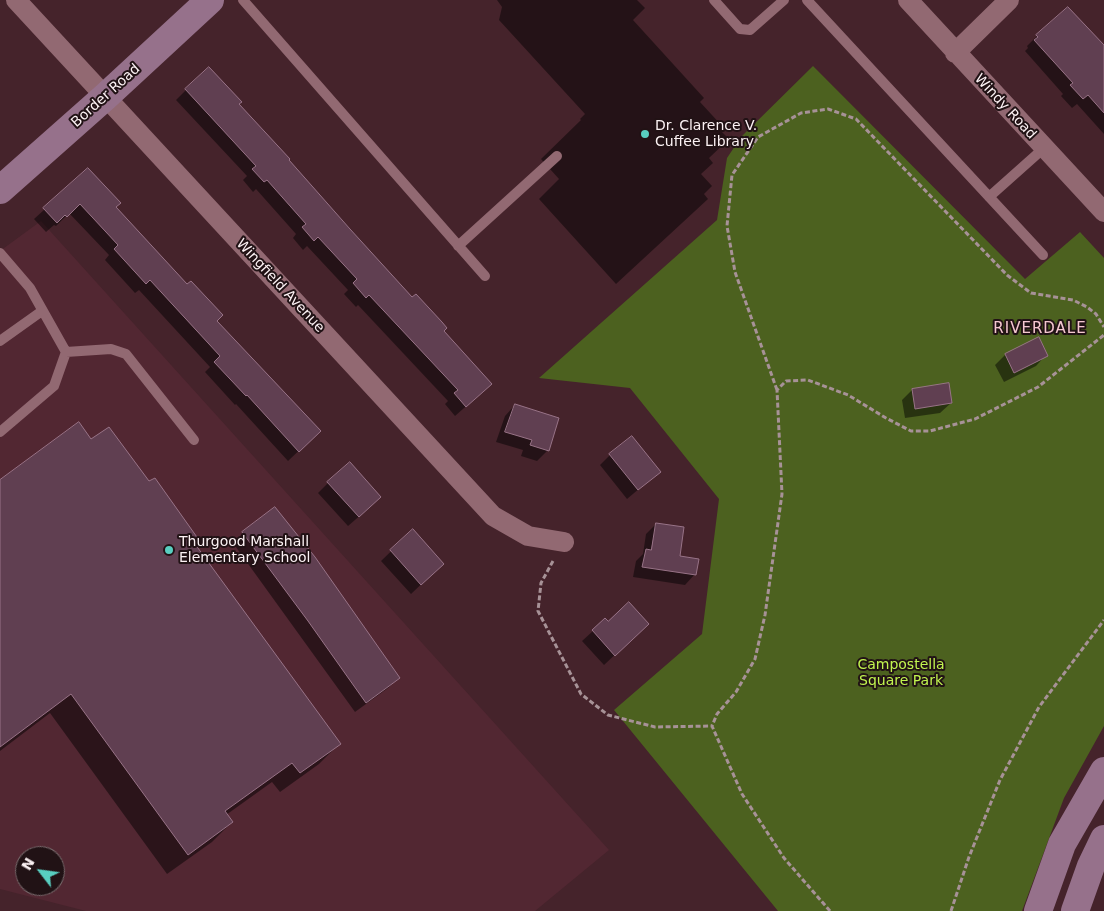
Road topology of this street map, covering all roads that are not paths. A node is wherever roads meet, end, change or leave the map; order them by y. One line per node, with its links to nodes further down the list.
1 (16, 0): 10 (street, Wingfield Avenue)
2 (210, 0): 10 (street, Border Road)
3 (243, 0): 16 (lane)
4 (714, 0): 5 (lane)
5 (784, 0)
6 (807, 0): 14 (lane)
7 (908, 0): 9 (street, Windy Road)
8 (1009, 0): 9 (street)
9 (955, 52): 11 (street, Windy Road)
10 (105, 97): 13 (street, Border Road); 25 (street, Wingfield Avenue)
11 (1044, 148): 14 (lane); 15 (street, Windy Road)
12 (557, 156): 16 (lane)
13 (0, 190)
14 (989, 197): 18 (lane)
15 (1104, 212)
16 (458, 246): 19 (lane)
17 (0, 254): 20 (lane)
18 (1043, 255)
19 (485, 276)
20 (42, 311): 21 (lane); 22 (lane)
21 (0, 341)
22 (66, 352): 23 (lane); 24 (lane)
23 (0, 432)
24 (194, 440)
25 (564, 542)
26 (1104, 771): 28 (street)
27 (1104, 839): 29 (street)
28 (1038, 911)
29 (1075, 911)

